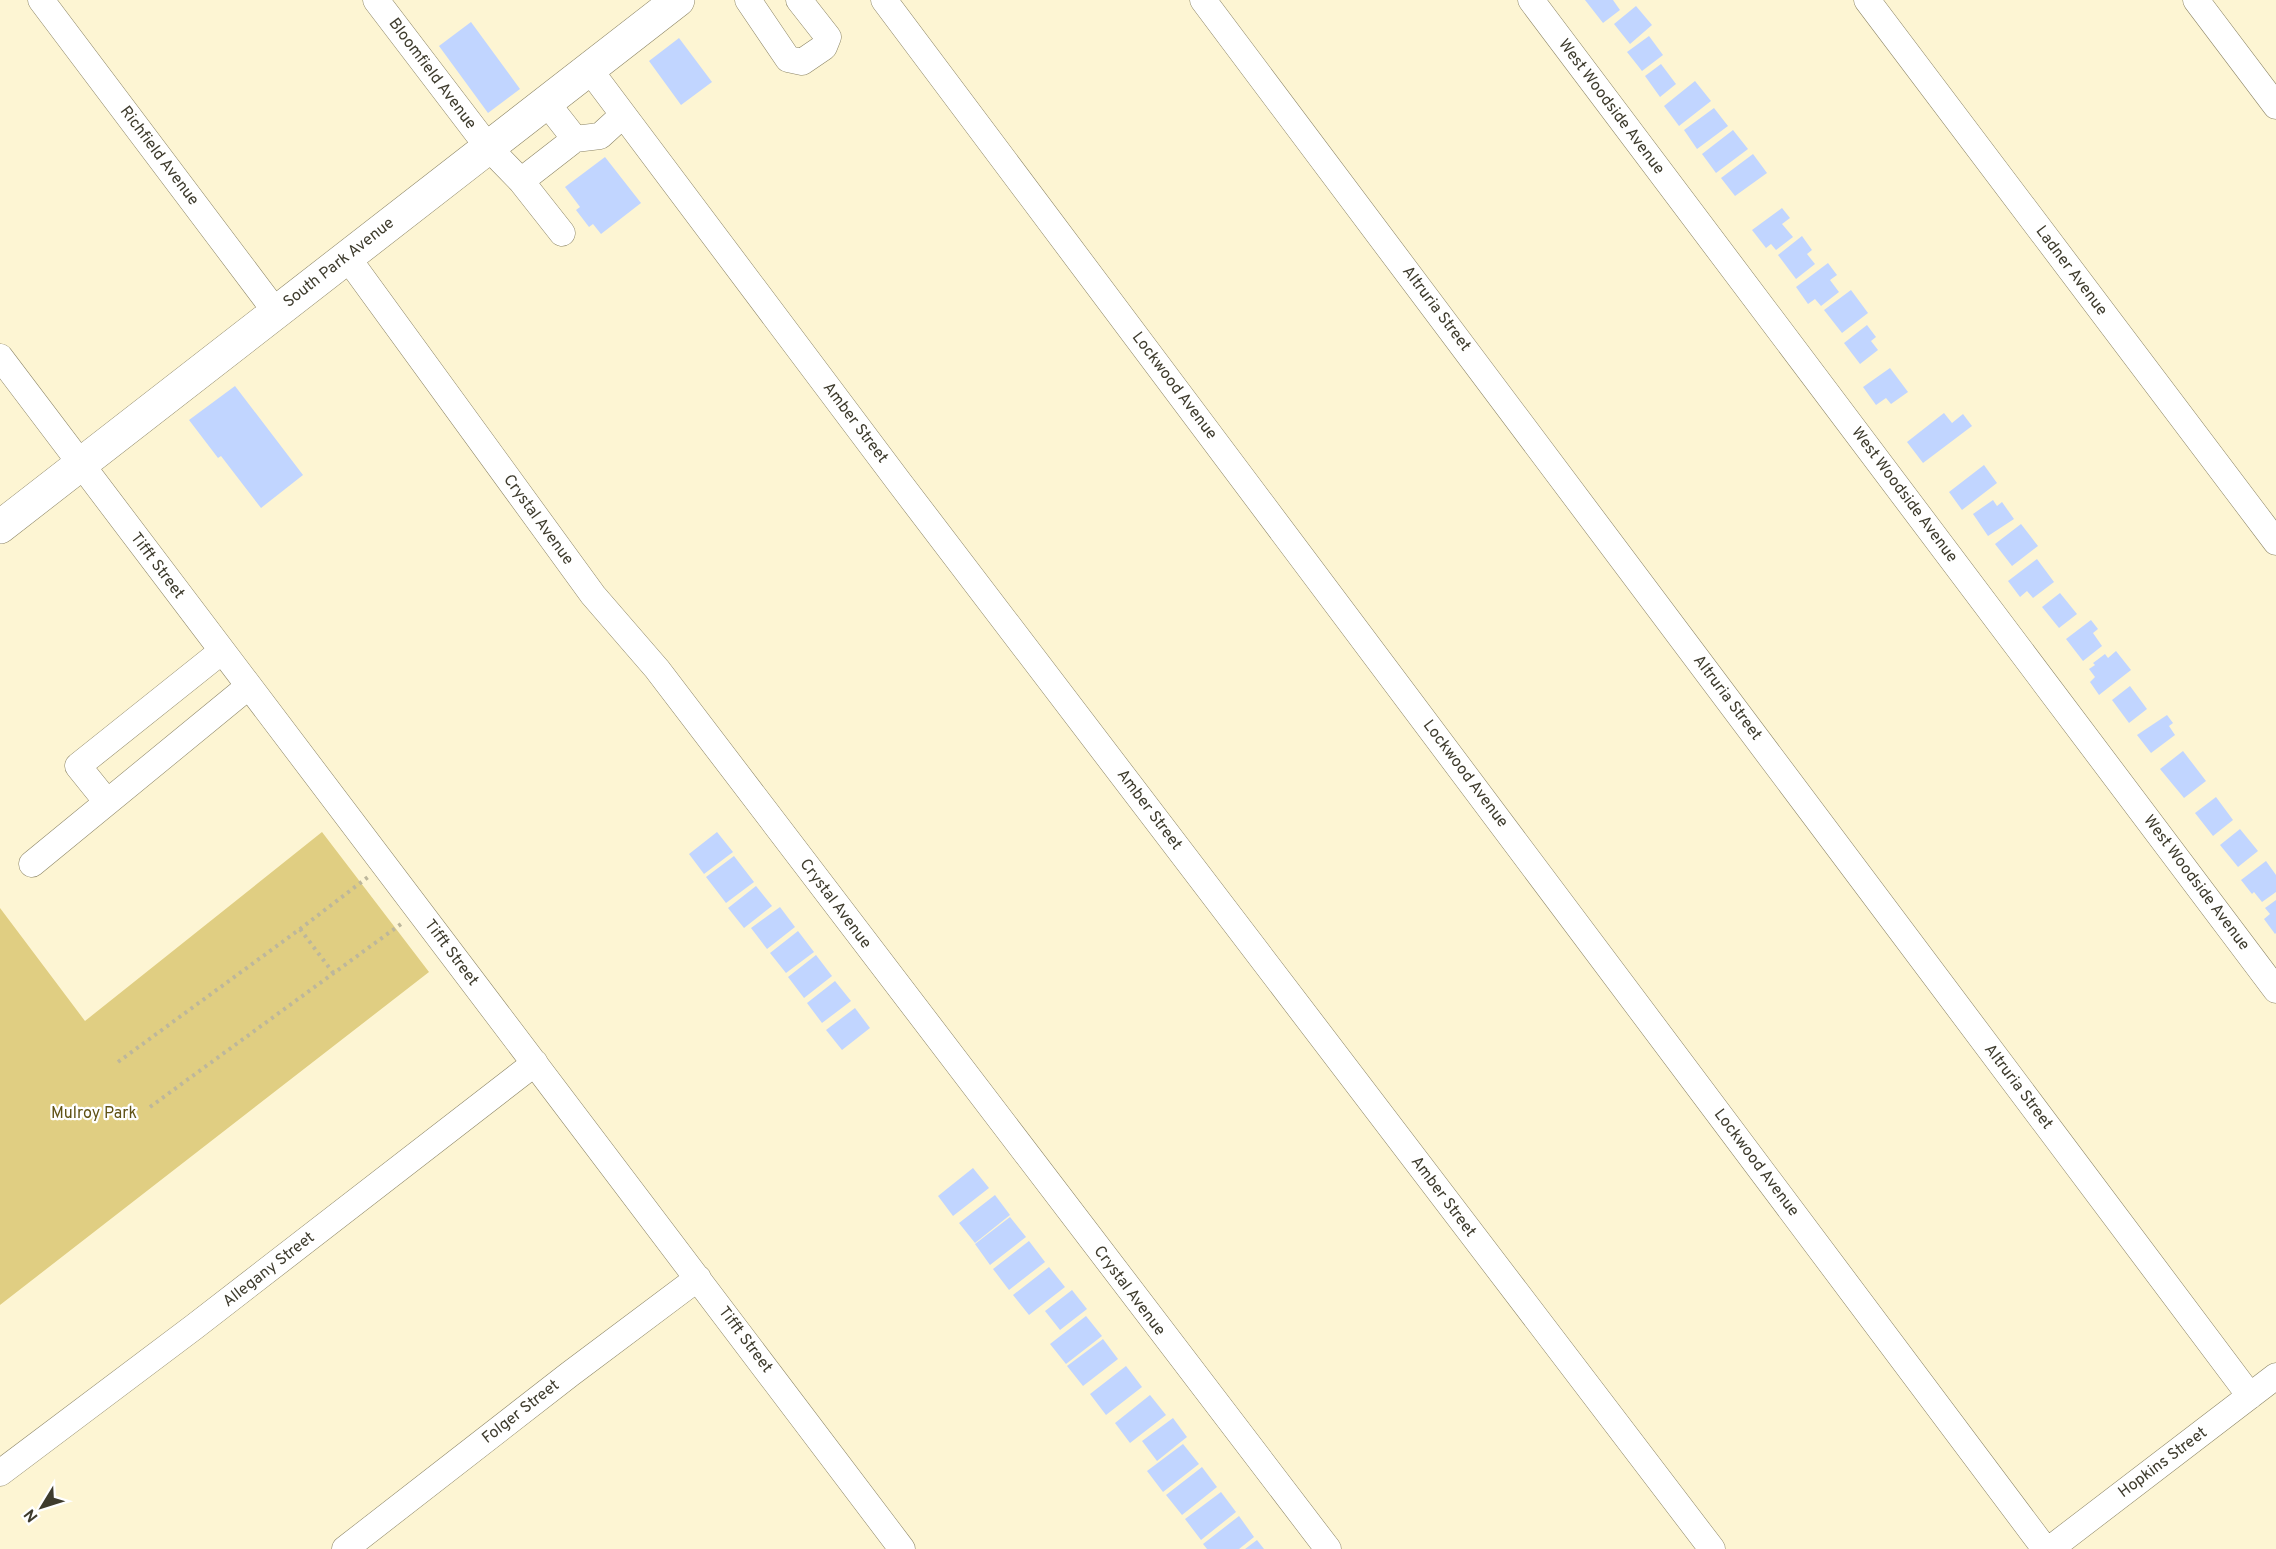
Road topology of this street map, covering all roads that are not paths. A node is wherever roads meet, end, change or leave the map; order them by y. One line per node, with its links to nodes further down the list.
1 (42, 0): 20 (street, Richfield Avenue)
2 (376, 0): 16 (street, Bloomfield Avenue)
3 (678, 0): 11 (main road, South Park Avenue)
4 (748, 0): 5 (street)
5 (799, 0)
6 (884, 0): 39 (street, Lockwood Avenue)
7 (1203, 0): 33 (street, Altruria Street)
8 (1531, 0): 29 (street, West Woodside Avenue)
9 (1867, 0): 24 (street, Ladner Avenue)
10 (2196, 0): 13 (street)
11 (589, 69): 12 (main road, South Park Avenue); 14 (street, Amber Street)
12 (546, 102): 15 (street); 16 (main road, South Park Avenue)
13 (2276, 106)
14 (623, 115): 15 (street); 38 (street, Amber Street)
15 (575, 139): 17 (street)
16 (488, 147): 17 (street, Bloomfield Avenue); 19 (main road, South Park Avenue)
17 (521, 181): 18 (street, Bloomfield Avenue)
18 (562, 233)
19 (347, 257): 20 (main road, South Park Avenue); 37 (street, Crystal Avenue)
20 (276, 312): 22 (main road, South Park Avenue)
21 (0, 357): 22 (street, Tifft Street)
22 (81, 464): 23 (main road, South Park Avenue); 25 (street, Tifft Street)
23 (0, 527)
24 (2276, 542)
25 (222, 651): 26 (street, Tifft Street); 27 (street)
26 (249, 686): 27 (street); 30 (street, Tifft Street)
27 (107, 802): 28 (street)
28 (32, 864)
29 (2276, 990)
30 (535, 1062): 31 (street, Tifft Street); 34 (street, Allegany Street)
31 (698, 1278): 35 (street, Folger Street); 36 (street, Tifft Street)
32 (2276, 1376): 33 (street, Hopkins Street)
33 (2250, 1396): 40 (street, Hopkins Street)
34 (0, 1473)
35 (345, 1549)
36 (903, 1549)
37 (1328, 1549)
38 (1712, 1549)
39 (2045, 1549)
40 (2050, 1549)

